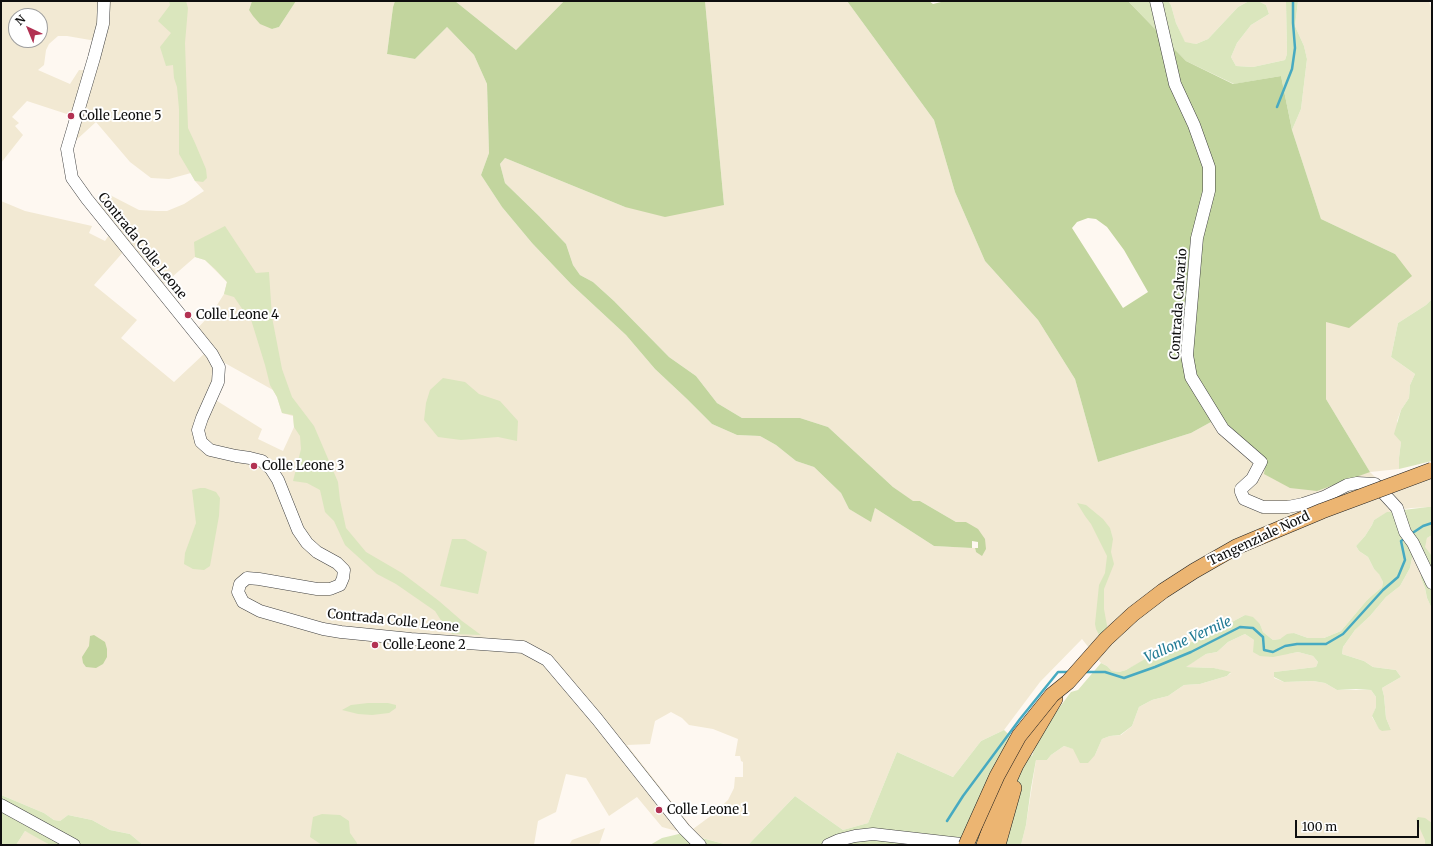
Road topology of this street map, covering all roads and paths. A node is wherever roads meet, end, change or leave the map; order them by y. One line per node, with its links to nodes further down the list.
1 (104, 1): 10 (street, Contrada Colle Leone)
2 (1156, 1): 4 (street, Contrada Calvario)
3 (1432, 470): 5 (main road, Tangenziale Nord, bridge)
4 (1432, 583)
5 (1068, 682): 6 (main road, Tangenziale Nord, bridge); 12 (main road, bridge)
6 (1030, 740): 14 (main road, Tangenziale Nord); 15 (main road)
7 (1, 805): 9 (street)
8 (899, 841): 11 (street); 13 (street)
9 (74, 845)
10 (700, 845)
11 (828, 845)
12 (966, 845)
13 (970, 845)
14 (984, 845)
15 (998, 845)

